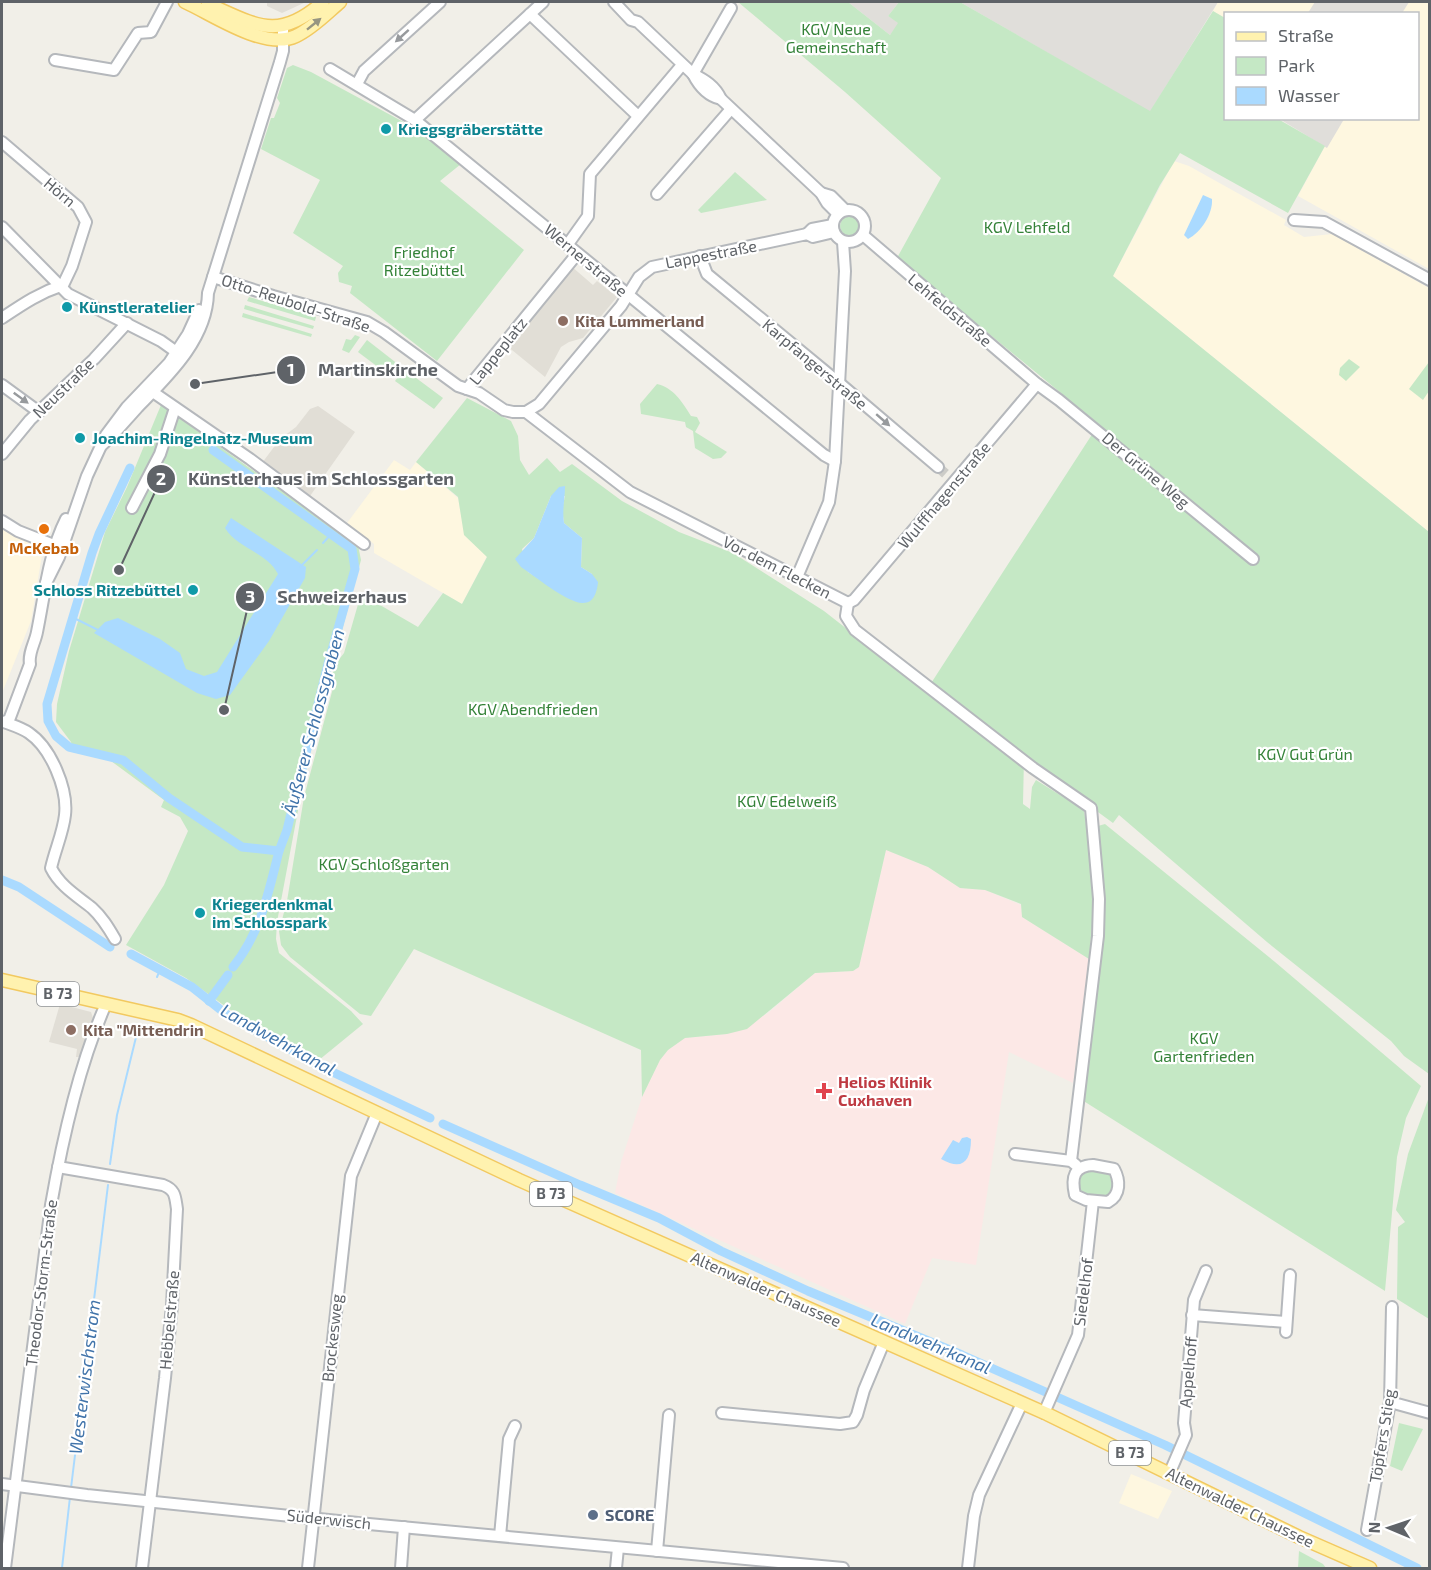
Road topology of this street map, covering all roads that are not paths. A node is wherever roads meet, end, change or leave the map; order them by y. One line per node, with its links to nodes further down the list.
1 (167, 2): 13 (street)
2 (184, 2): 12 (main road)
3 (203, 2): 11 (main road)
4 (323, 2): 11 (main road)
5 (340, 2): 12 (main road, one-way to 5)
6 (440, 2): 17 (street, one-way to 17)
7 (543, 2): 10 (street)
8 (614, 2): 14 (street)
9 (731, 9): 16 (street)
10 (530, 14): 19 (street); 20 (street)
11 (283, 25): 12 (street)
12 (283, 40): 32 (street)
13 (55, 60)
14 (682, 65): 16 (street); 19 (street)
15 (330, 69): 17 (street, Wernerstraße)
16 (693, 74): 18 (street)
17 (357, 84): 20 (street, Wernerstraße)
18 (731, 109): 22 (street); 23 (street)
19 (638, 116): 29 (street)
20 (415, 120): 29 (street, Wernerstraße)
21 (2, 142): 34 (street, Hörn)
22 (657, 194)
23 (842, 212): 26 (street); 27 (street)
24 (1294, 220): 33 (street)
25 (2, 227): 34 (street)
26 (833, 229): 28 (street); 31 (street, Lappestraße)
27 (863, 235): 28 (street); 40 (street, Lehfeldstraße)
28 (847, 243): 39 (street)
29 (568, 244): 30 (street, Wernerstraße)
30 (578, 254): 35 (street, Wernerstraße); 42 (street, Lappeplatz)
31 (700, 256): 35 (street, Lappestraße); 39 (street, Karpfangerstraße)
32 (213, 277): 38 (street); 42 (street, Otto-Reubold-Straße)
33 (1430, 280)
34 (59, 287): 36 (street); 37 (street)
35 (628, 295): 46 (street); 48 (street, Wernerstraße)
36 (2, 318)
37 (127, 323): 38 (street); 45 (street, Neustraße)
38 (179, 354): 43 (street)
39 (838, 382): 48 (street); 49 (street, Karpfangerstraße, one-way to 49)
40 (1037, 384): 54 (street, Der Grüne Weg); 56 (street, Wulffhagenstraße)
41 (2, 385): 45 (street, one-way to 45)
42 (467, 389): 46 (street, Lappeplatz)
43 (149, 390): 44 (street); 57 (street)
44 (175, 408): 50 (street); 53 (street)
45 (39, 412): 47 (street, Neustraße)
46 (526, 412): 55 (street, Vor dem Flecken)
47 (2, 454)
48 (835, 461): 55 (street)
49 (938, 467)
50 (132, 508)
51 (2, 521): 52 (street)
52 (51, 544)
53 (364, 544)
54 (1253, 559)
55 (797, 577): 56 (street, Vor dem Flecken)
56 (848, 603): 63 (street, Vor dem Flecken)
57 (3, 725): 58 (street)
58 (115, 939)
59 (2, 980): 60 (main road, B 73)
60 (106, 1004): 61 (main road, Altenwalder Chaussee / B 73); 64 (street, Theodor-Storm-Straße)
61 (378, 1113): 70 (main road, Altenwalder Chaussee / B 73); 82 (street, Brockesweg)
62 (1016, 1154): 63 (street)
63 (1075, 1164): 65 (street); 65 (street)
64 (58, 1167): 80 (street, Theodor-Storm-Straße); 81 (street, Hebbelstraße)
65 (1093, 1201): 74 (street, Siedelhof)
66 (1206, 1271): 69 (street, Appelhoff)
67 (1290, 1275): 69 (street)
68 (1392, 1307): 71 (street, Töpfers Stieg)
69 (1192, 1316): 78 (street, Appelhoff)
70 (884, 1342): 72 (main road, Altenwalder Chaussee / B 73); 73 (street)
71 (1390, 1402): 75 (street); 84 (street, Töpfers Stieg)
72 (1022, 1403): 74 (main road, Altenwalder Chaussee / B 73); 95 (street)
73 (722, 1413)
74 (1044, 1413): 78 (main road, Altenwalder Chaussee / B 73)
75 (1430, 1413)
76 (669, 1415): 87 (street)
77 (515, 1426): 85 (street)
78 (1170, 1472): 88 (main road, Altenwalder Chaussee / B 73)
79 (2, 1484): 80 (street, Süderwisch)
80 (16, 1486): 81 (street, Süderwisch); 89 (street, Theodor-Storm-Straße)
81 (150, 1500): 82 (street, Süderwisch); 90 (street, Hebbelstraße)
82 (313, 1518): 83 (street, Süderwisch); 91 (street, Brockesweg)
83 (404, 1527): 85 (street, Süderwisch); 92 (street)
84 (1367, 1530)
85 (500, 1536): 86 (street, Süderwisch)
86 (618, 1548): 87 (street, Süderwisch); 93 (street)
87 (657, 1551): 94 (street, Süderwisch)
88 (1354, 1567): 96 (main road, Altenwalder Chaussee / B 73)
89 (5, 1569)
90 (142, 1569)
91 (308, 1569)
92 (401, 1569)
93 (616, 1569)
94 (843, 1569)
95 (968, 1569)
96 (1370, 1569)

